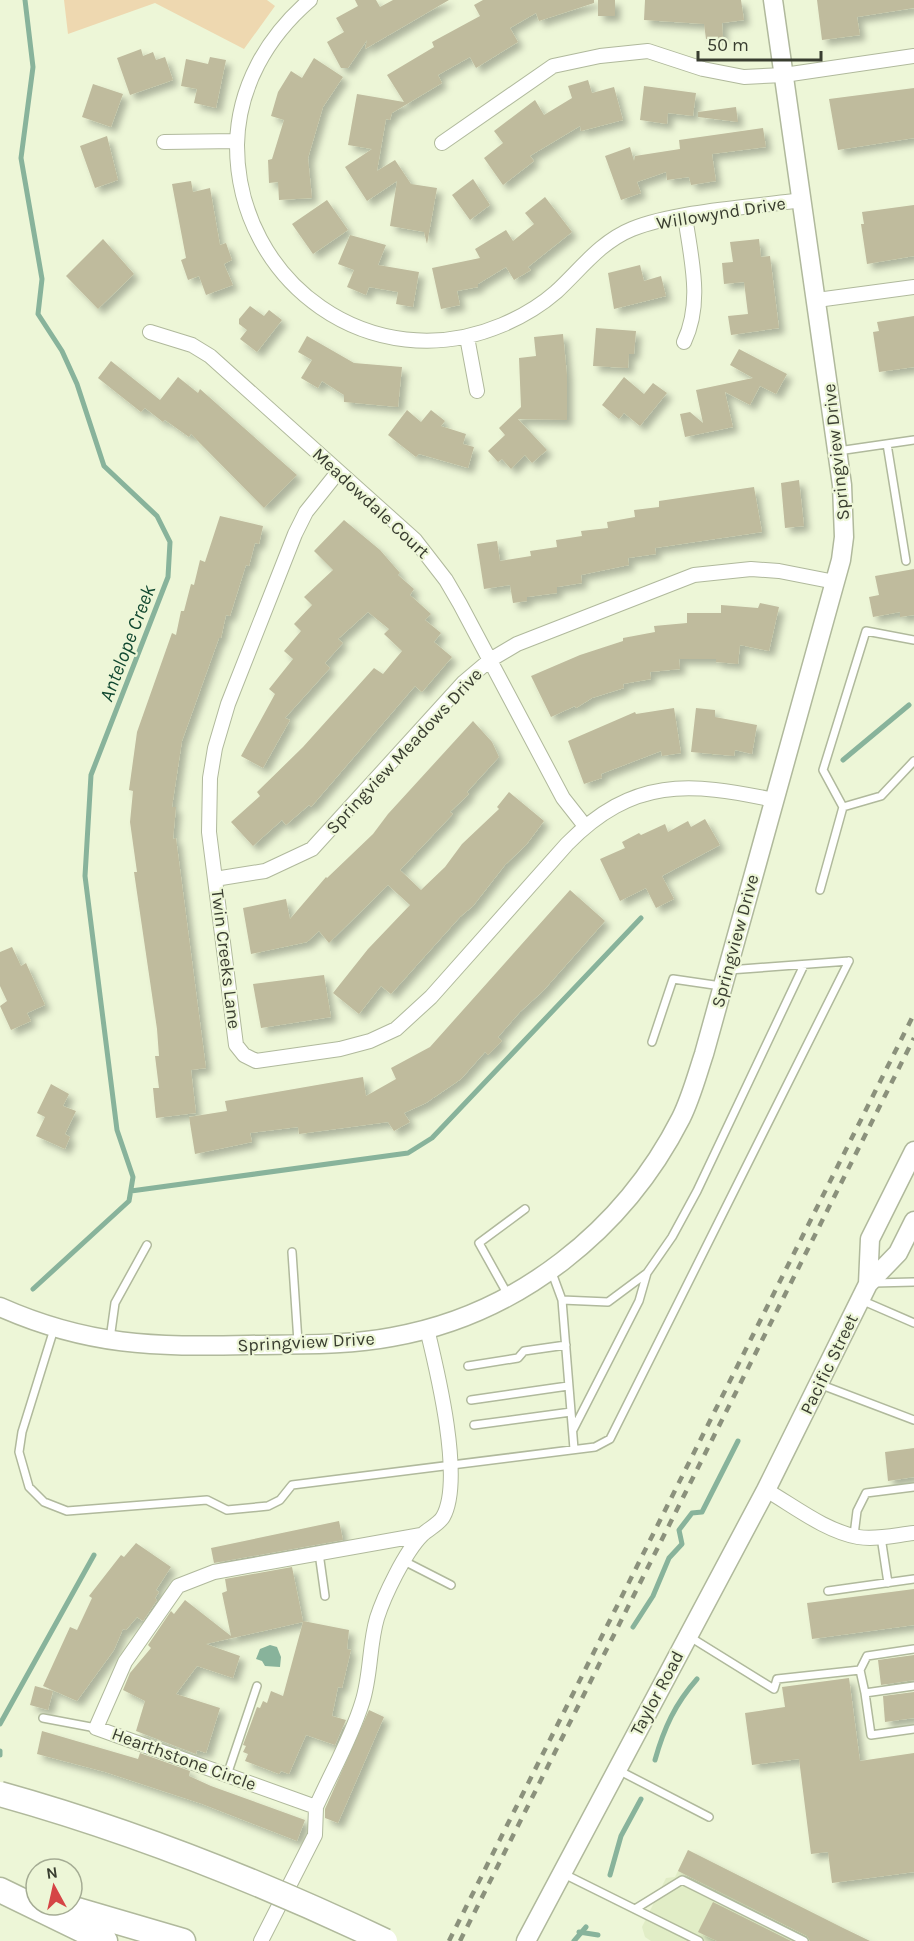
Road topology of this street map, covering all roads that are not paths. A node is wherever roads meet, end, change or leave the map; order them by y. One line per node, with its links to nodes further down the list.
1 (310, 0): 5 (street, Willowynd Drive)
2 (773, 0): 4 (street, Springview Drive)
3 (914, 56): 4 (street)
4 (784, 75): 7 (street); 8 (street, Springview Drive)
5 (237, 141): 6 (street); 13 (street, Willowynd Drive)
6 (164, 142)
7 (442, 143)
8 (802, 200): 9 (street, Willowynd Drive); 11 (street, Springview Drive)
9 (685, 216): 13 (street, Willowynd Drive); 14 (street)
10 (914, 287): 11 (street)
11 (817, 300): 18 (street, Springview Drive)
12 (150, 332): 19 (street, Meadowdale Court)
13 (467, 337): 15 (street)
14 (684, 342)
15 (477, 391)
16 (914, 440): 17 (lane)
17 (886, 444): 18 (lane); 20 (lane)
18 (838, 451): 21 (street, Springview Drive)
19 (338, 472): 23 (street, Meadowdale Court); 28 (street, Twin Creeks Lane)
20 (906, 561)
21 (835, 582): 23 (street, Springview Meadows Drive); 25 (street, Springview Drive)
22 (914, 640): 26 (lane)
23 (490, 660): 27 (street, Meadowdale Court); 28 (street, Springview Meadows Drive)
24 (914, 761): 26 (lane)
25 (774, 800): 27 (street, Twin Creeks Lane); 31 (street, Springview Drive)
26 (843, 807): 29 (lane)
27 (585, 826): 28 (street, Twin Creeks Lane)
28 (215, 879)
29 (820, 890)
30 (804, 964): 31 (lane); 39 (lane); 60 (lane)
31 (725, 978): 32 (lane); 38 (street, Springview Drive)
32 (652, 1042)
33 (914, 1152): 41 (street, Pacific Street)
34 (525, 1209): 42 (lane)
35 (914, 1221): 41 (street, Pacific Street)
36 (147, 1245): 48 (lane)
37 (292, 1252): 49 (lane)
38 (551, 1270): 42 (street, Springview Drive); 43 (lane)
39 (647, 1273): 43 (lane); 58 (lane)
40 (914, 1282): 41 (lane)
41 (864, 1292): 45 (lane); 52 (street, Pacific Street)
42 (510, 1297): 47 (street, Springview Drive)
43 (562, 1300): 50 (lane)
44 (0, 1307): 46 (street, Springview Drive)
45 (914, 1323)
46 (54, 1329): 48 (street, Springview Drive); 61 (lane)
47 (427, 1329): 49 (street, Springview Drive); 61 (street)
48 (110, 1341): 49 (street, Springview Drive)
49 (298, 1344)
50 (566, 1345): 51 (lane); 53 (lane)
51 (468, 1366)
52 (819, 1384): 56 (lane); 59 (street, Pacific Street)
53 (568, 1386): 54 (lane); 55 (lane)
54 (471, 1400)
55 (571, 1412): 57 (lane); 58 (lane)
56 (914, 1420)
57 (474, 1425)
58 (573, 1430): 60 (lane)
59 (789, 1445): 63 (street, Taylor Road)
60 (574, 1449): 61 (lane)
61 (449, 1465): 65 (street)
62 (914, 1487): 66 (lane)
63 (766, 1490): 66 (street); 75 (street, Taylor Road)
64 (914, 1533): 67 (street)
65 (421, 1535): 68 (street, Hearthstone Circle); 69 (street)
66 (854, 1535): 67 (street)
67 (881, 1537): 71 (lane)
68 (319, 1553): 74 (lane); 82 (street, Hearthstone Circle)
69 (404, 1561): 72 (lane); 87 (street)
70 (914, 1579): 71 (lane)
71 (888, 1583): 73 (lane)
72 (451, 1585)
73 (828, 1591)
74 (325, 1596)
75 (687, 1636): 77 (lane); 84 (street, Taylor Road)
76 (914, 1649): 77 (lane)
77 (860, 1670): 80 (lane)
78 (257, 1686): 85 (lane)
79 (914, 1686): 80 (lane)
80 (865, 1693): 83 (lane)
81 (42, 1718): 82 (lane)
82 (96, 1728): 85 (street, Hearthstone Circle)
83 (914, 1729)
84 (616, 1768): 88 (lane); 89 (street, Taylor Road)
85 (227, 1775): 87 (street, Hearthstone Circle)
86 (0, 1794): 97 (highway, bridge)
87 (316, 1807): 96 (street)
88 (709, 1817)
89 (561, 1873): 92 (lane); 98 (street, Taylor Road)
90 (0, 1889): 91 (highway); 94 (highway)
91 (24, 1895)
92 (635, 1909): 99 (lane); 100 (lane)
93 (84, 1912): 95 (highway)
94 (105, 1941)
95 (183, 1941)
96 (261, 1941)
97 (385, 1941)
98 (526, 1941)
99 (699, 1941)
100 (804, 1941)

